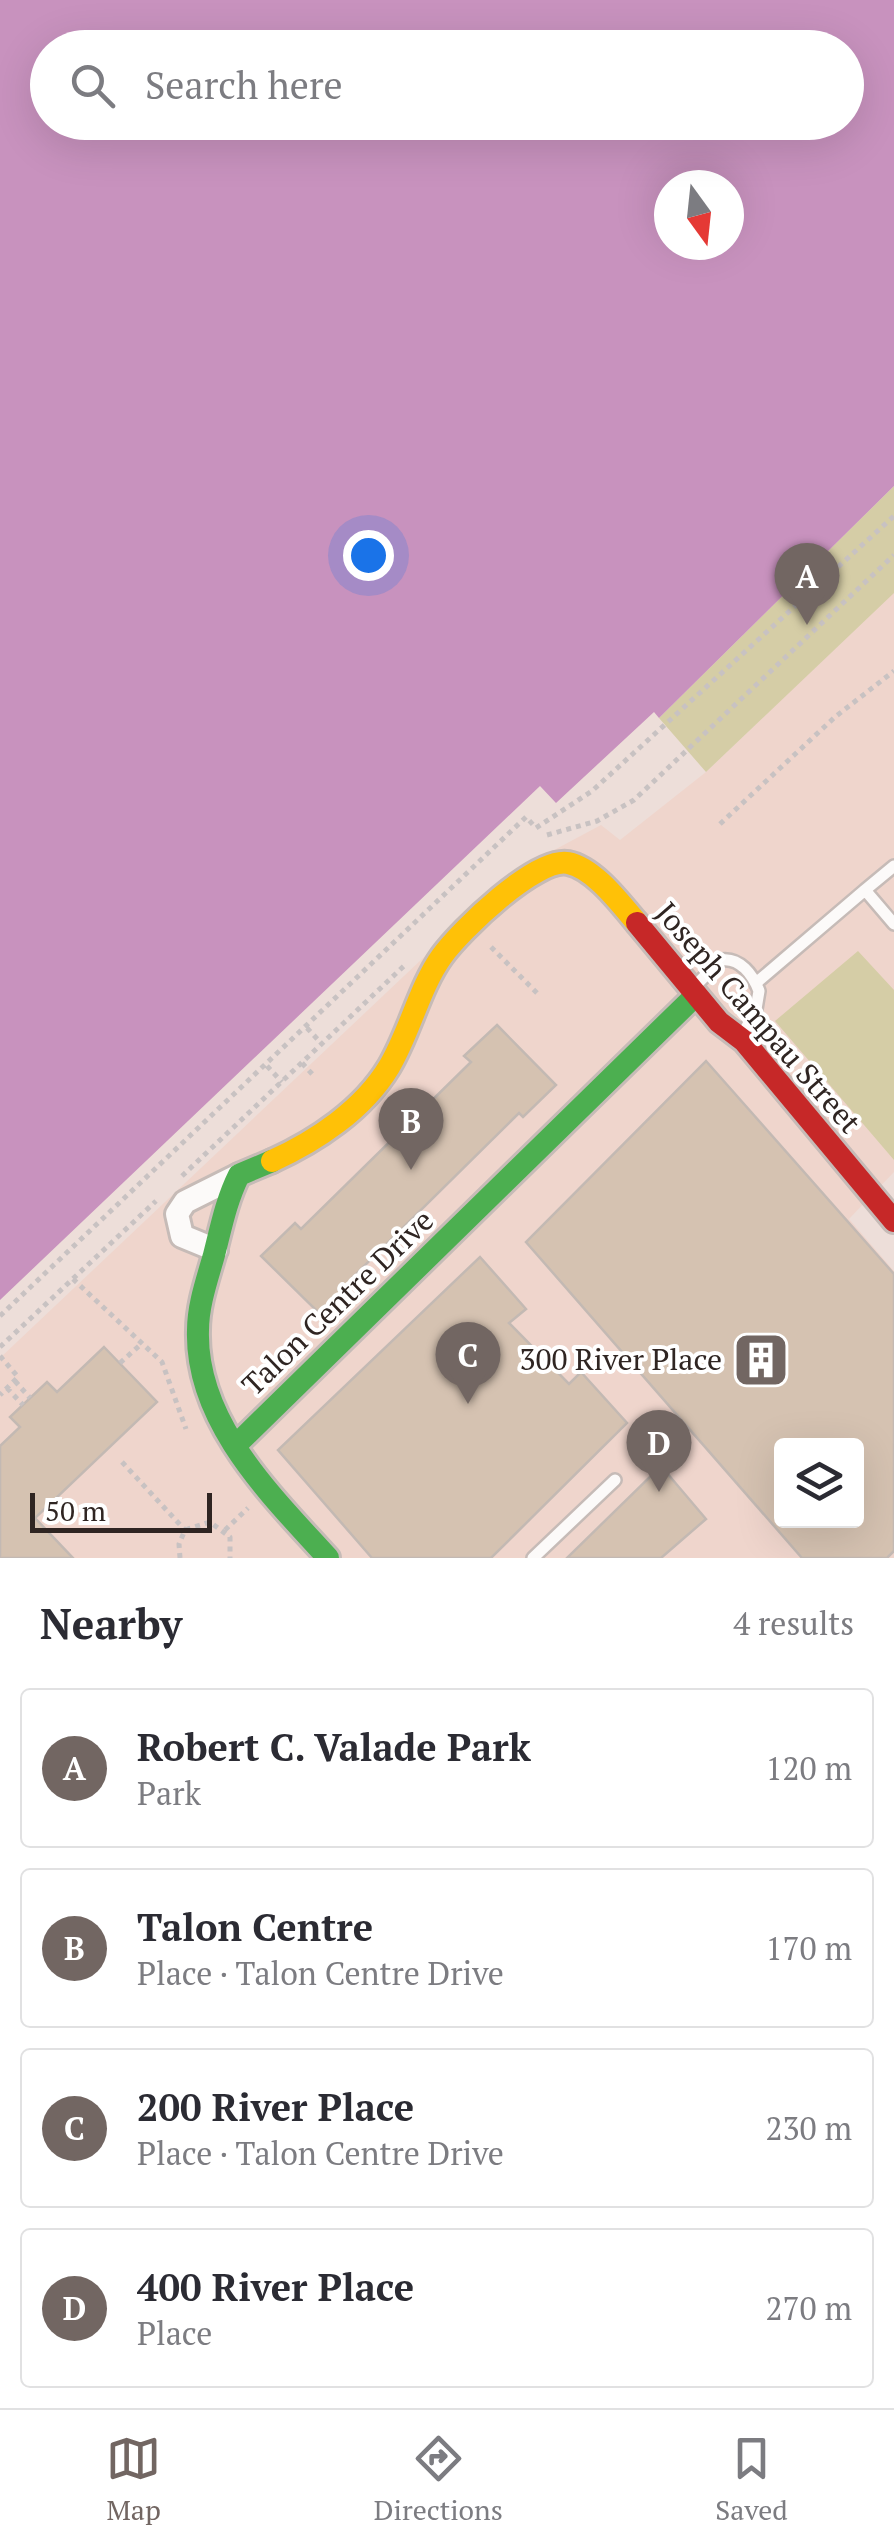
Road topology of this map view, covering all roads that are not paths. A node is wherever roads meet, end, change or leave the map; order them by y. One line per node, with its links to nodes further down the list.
1 (894, 866): 2 (lane)
2 (865, 890): 3 (lane); 4 (lane)
3 (894, 924)
4 (756, 983): 5 (lane); 6 (lane)
5 (695, 991): 6 (street, Joseph Campau Street); 7 (street, Joseph Campau Street); 10 (street, Talon Centre Drive)
6 (740, 1037): 8 (street, Joseph Campau Street)
7 (239, 1174): 9 (street); 9 (street)
8 (891, 1211)
9 (216, 1250): 10 (street)
10 (236, 1445): 12 (street)
11 (615, 1480): 13 (lane)
12 (328, 1558)
13 (533, 1558)

